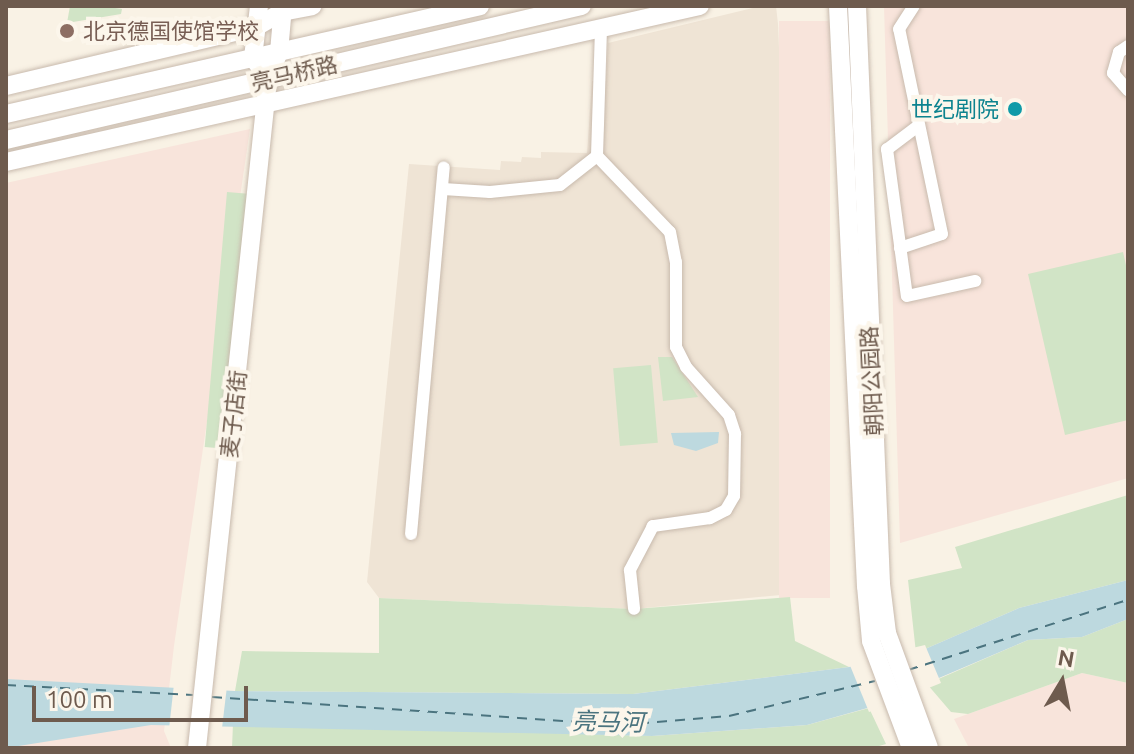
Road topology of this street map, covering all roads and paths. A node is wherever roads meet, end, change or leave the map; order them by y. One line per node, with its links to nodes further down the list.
1 (259, 6): 10 (main road)
2 (312, 6): 9 (main road)
3 (480, 6): 13 (main road, 亮马桥路)
4 (582, 6): 15 (main road, 亮马桥路)
5 (700, 6): 11 (main road)
6 (838, 6): 32 (main road, 朝阳公园路)
7 (857, 6): 23 (main road, 朝阳公园路)
8 (914, 6): 20 (street)
9 (283, 9): 10 (main road); 13 (main road, 麦子店街)
10 (256, 27): 14 (main road); 16 (main road)
11 (601, 29): 18 (main road); 24 (street)
12 (1128, 46): 17 (street)
13 (279, 52): 14 (main road, 亮马桥路); 15 (main road, 麦子店街)
14 (253, 58): 15 (main road); 19 (main road, 亮马桥路)
15 (268, 79): 18 (main road, 麦子店街); 21 (main road, 亮马桥路)
16 (6, 86)
17 (1128, 90)
18 (265, 106): 25 (main road); 34 (main road, 麦子店街)
19 (6, 114)
20 (918, 126): 22 (street); 28 (street)
21 (6, 140)
22 (887, 149): 23 (street); 28 (street)
23 (861, 154): 32 (main road, 朝阳公园路)
24 (597, 156): 27 (street); 31 (street)
25 (6, 162)
26 (444, 167): 27 (street)
27 (443, 189): 30 (street)
28 (900, 248): 29 (street)
29 (975, 281)
30 (411, 534)
31 (634, 609)
32 (879, 637): 33 (main road, 朝阳公园路)
33 (908, 708): 35 (main road, 朝阳公园路); 36 (main road, 朝阳公园路)
34 (197, 744)
35 (911, 748)
36 (929, 748)

